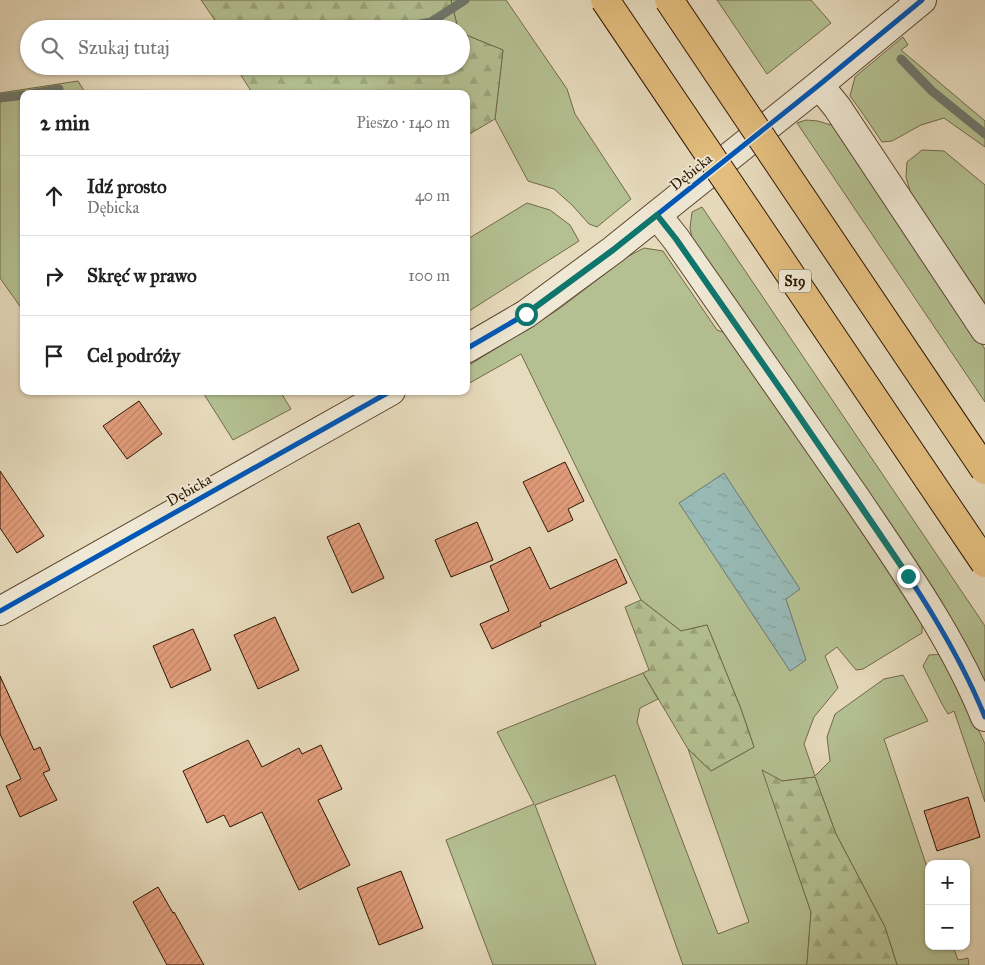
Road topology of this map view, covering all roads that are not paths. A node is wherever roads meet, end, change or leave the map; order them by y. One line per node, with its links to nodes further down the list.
1 (605, 0): 10 (highway, S19, bridge)
2 (668, 0): 9 (highway, bridge)
3 (922, 0): 4 (street, Dębicka)
4 (819, 85): 5 (street, Dębicka); 6 (street)
5 (657, 215): 7 (street, Dębicka); 12 (street)
6 (985, 330)
7 (470, 346)
8 (383, 395): 11 (street, Dębicka)
9 (985, 470)
10 (985, 562)
11 (0, 611)
12 (985, 717)

